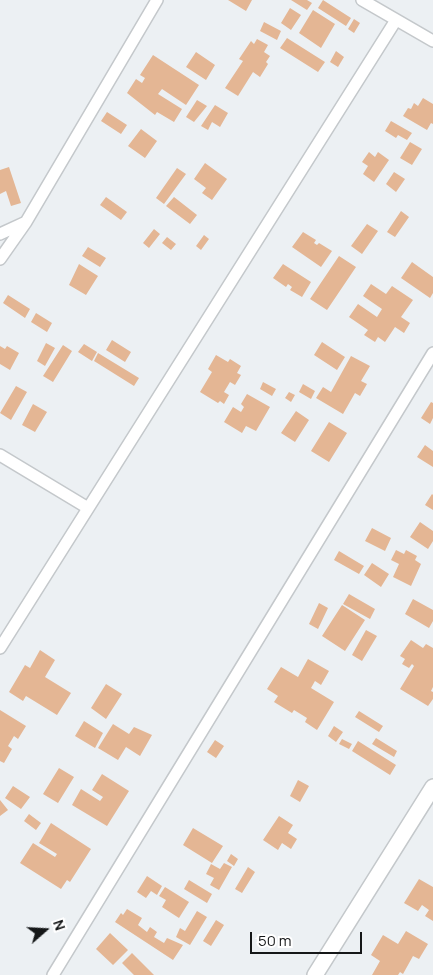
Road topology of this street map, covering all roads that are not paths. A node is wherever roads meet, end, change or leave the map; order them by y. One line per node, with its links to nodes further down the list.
1 (157, 0): 5 (street)
2 (362, 0): 3 (street)
3 (396, 20): 4 (street); 10 (street)
4 (433, 41)
5 (26, 222): 6 (street); 7 (street)
6 (0, 234)
7 (0, 259)
8 (433, 353): 13 (street)
9 (0, 454): 10 (street)
10 (88, 508): 11 (street)
11 (0, 648)
12 (433, 787): 14 (street)
13 (53, 975)
14 (315, 975)

